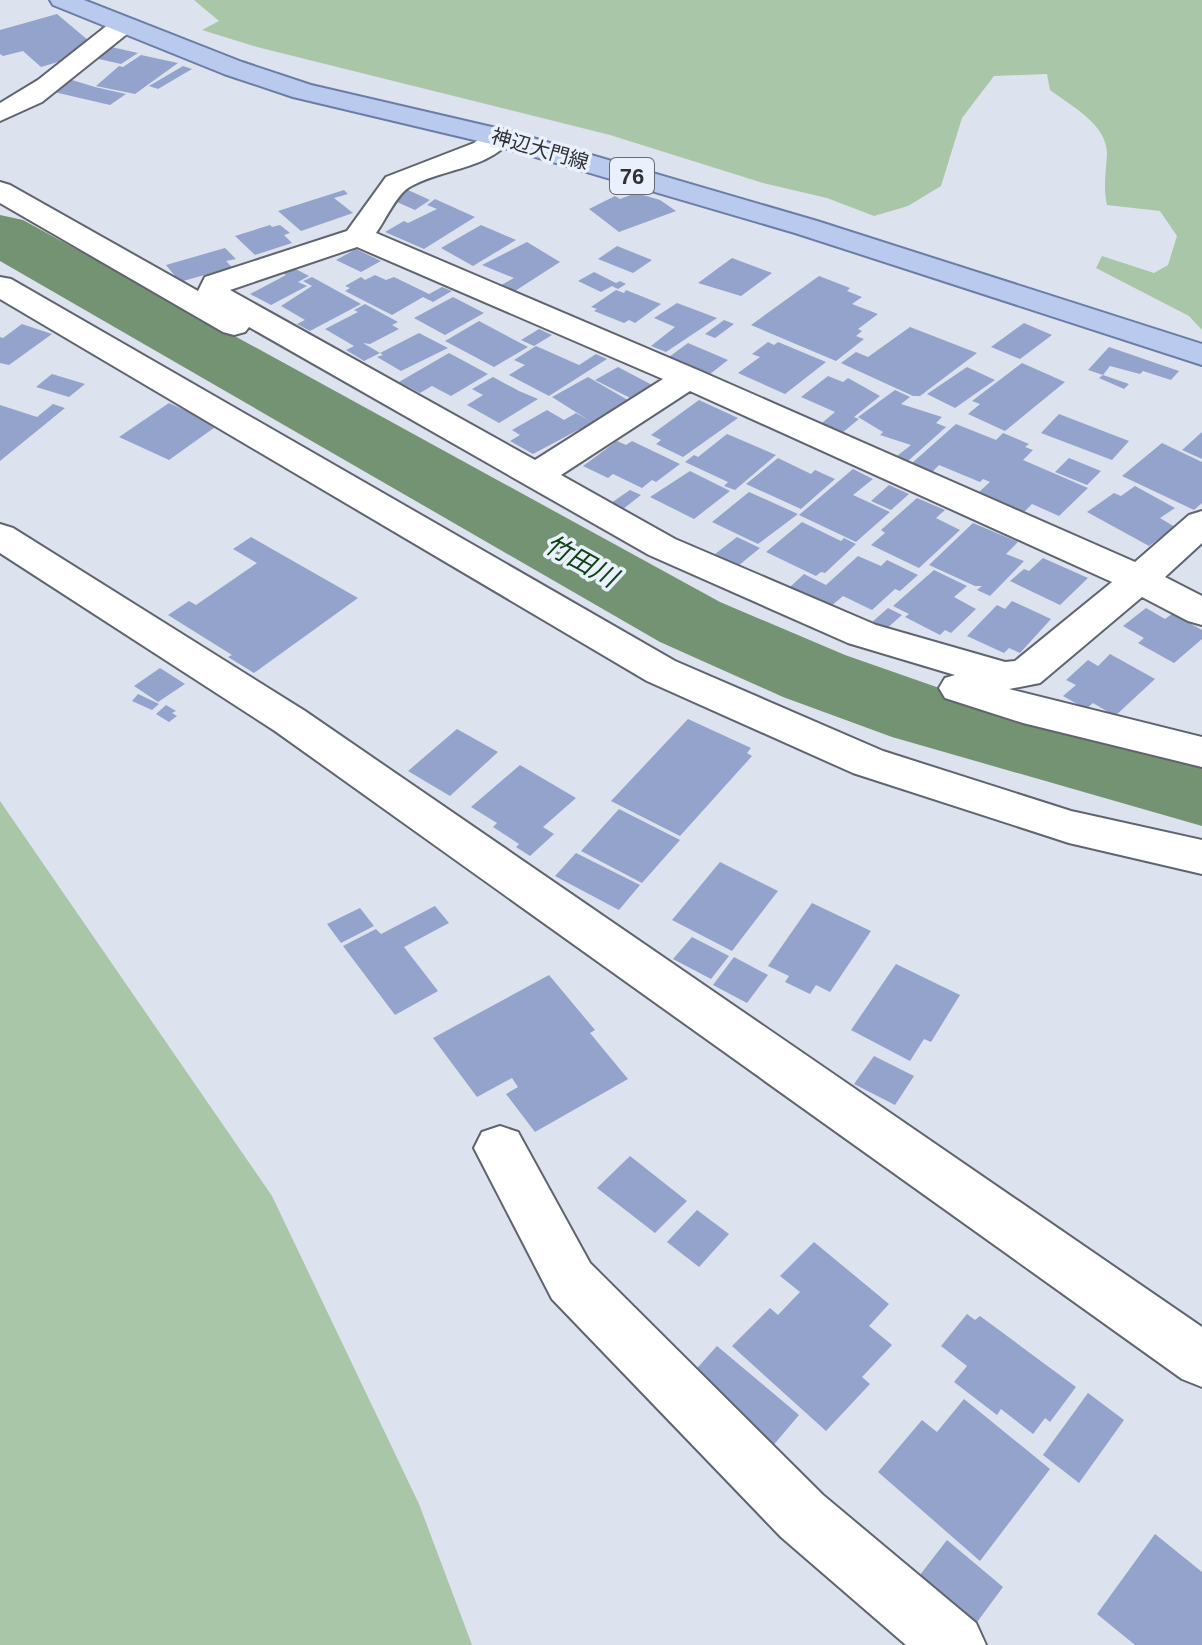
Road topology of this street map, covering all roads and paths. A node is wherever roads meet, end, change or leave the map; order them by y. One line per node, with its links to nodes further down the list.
1 (62, 0): 2 (main road, 神辺大門線 / 76)
2 (123, 25): 3 (street); 4 (main road, 神辺大門線 / 76)
3 (0, 113)
4 (499, 137): 6 (street); 8 (main road, 神辺大門線 / 76)
5 (0, 191): 15 (street)
6 (358, 237): 9 (street); 10 (street)
7 (0, 286): 16 (street)
8 (1202, 355)
9 (688, 378): 10 (street); 13 (street)
10 (537, 474): 13 (street)
11 (1202, 523): 13 (street)
12 (0, 536): 18 (street)
13 (1139, 579): 14 (street)
14 (1202, 612)
15 (1202, 752)
16 (1202, 857)
17 (500, 1148): 19 (street)
18 (1202, 1360)
19 (954, 1645)

